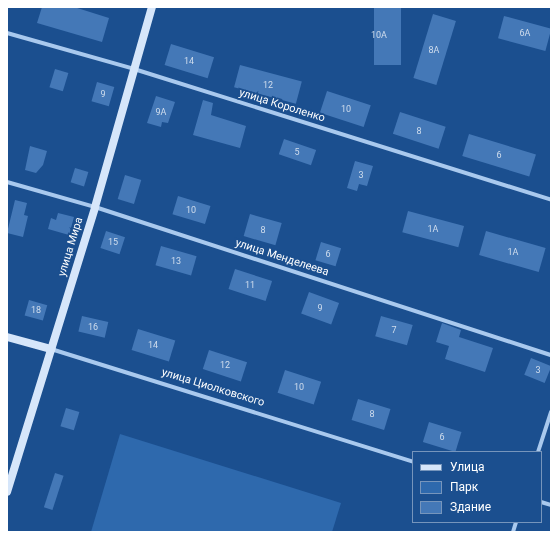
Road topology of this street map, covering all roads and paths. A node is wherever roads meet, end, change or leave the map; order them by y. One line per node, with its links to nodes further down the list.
1 (152, 7): 3 (street, улица Мира)
2 (7, 33): 3 (street, улица Короленко)
3 (134, 69): 5 (street, улица Короленко); 6 (street, улица Мира)
4 (7, 182): 6 (street, улица Менделеева)
5 (551, 200)
6 (95, 207): 8 (street, улица Мира); 9 (street, улица Менделеева)
7 (7, 337): 8 (street, улица Циолковского)
8 (51, 350): 12 (street, улица Циолковского); 13 (street, улица Мира)
9 (551, 355)
10 (551, 412): 11 (street)
11 (538, 451)
12 (412, 462)
13 (7, 492)

